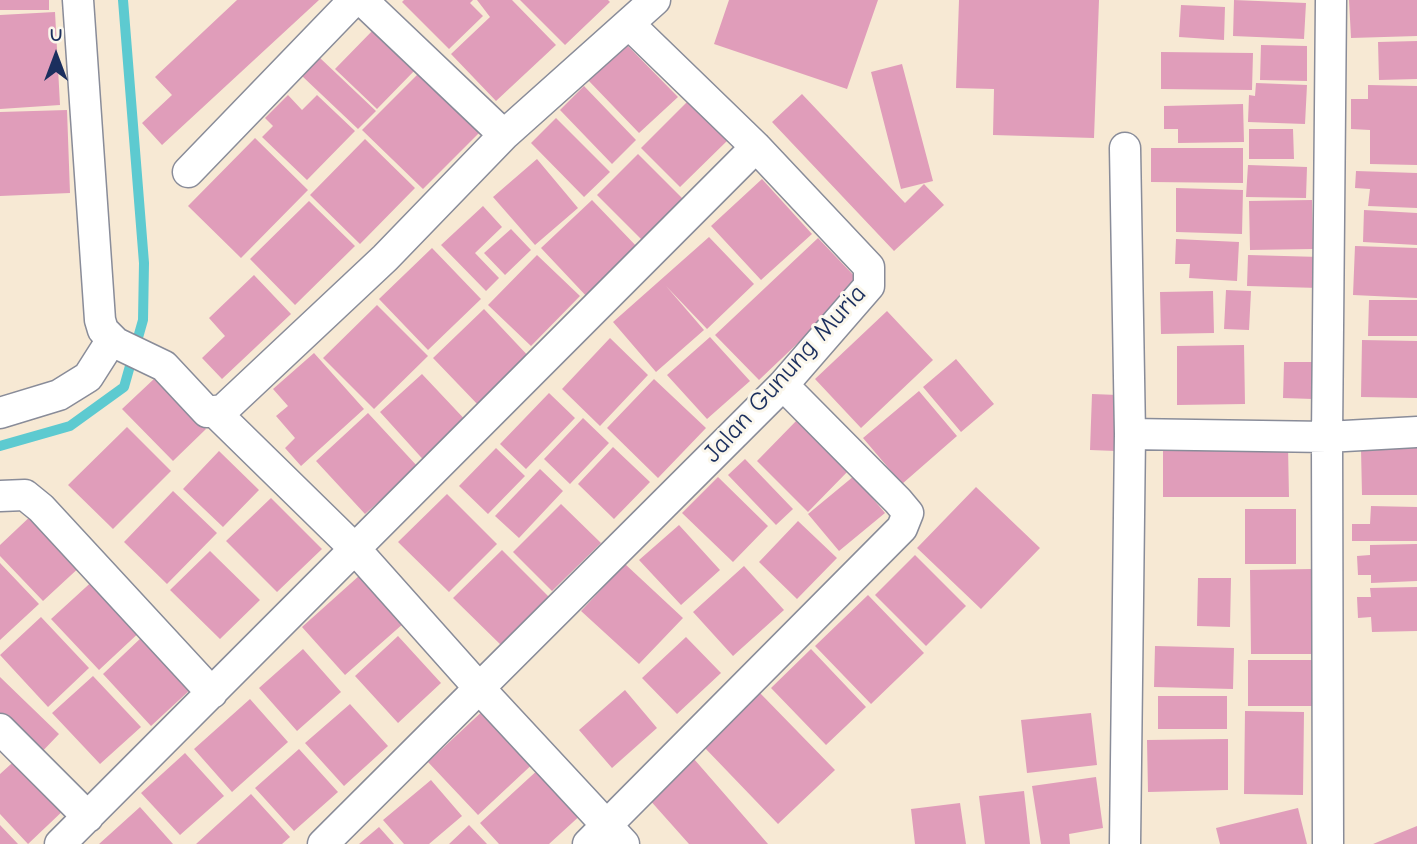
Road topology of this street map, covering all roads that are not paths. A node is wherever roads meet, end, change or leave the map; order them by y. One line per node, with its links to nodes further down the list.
1 (78, 0): 11 (street)
2 (354, 0): 10 (street)
3 (362, 0): 7 (street)
4 (655, 0): 6 (street)
5 (1331, 0): 17 (street)
6 (630, 24): 7 (street); 8 (street, Jalan Gunung Muria)
7 (504, 135): 14 (street)
8 (756, 147): 12 (street, Jalan Gunung Muria); 19 (street)
9 (1125, 148): 16 (street)
10 (188, 172)
11 (120, 345): 13 (street); 14 (street)
12 (783, 385): 20 (street, Jalan Gunung Muria); 24 (street)
13 (0, 412)
14 (215, 412): 19 (street)
15 (1417, 432): 17 (street)
16 (1130, 434): 17 (street); 27 (street)
17 (1326, 437): 28 (street)
18 (0, 496): 21 (street)
19 (356, 550): 20 (street); 21 (street)
20 (480, 689): 24 (street); 26 (street, Jalan Gunung Muria)
21 (212, 694): 23 (street)
22 (0, 729): 23 (street)
23 (88, 817): 25 (street)
24 (605, 838)
25 (60, 844)
26 (323, 844)
27 (1125, 844)
28 (1328, 844)

